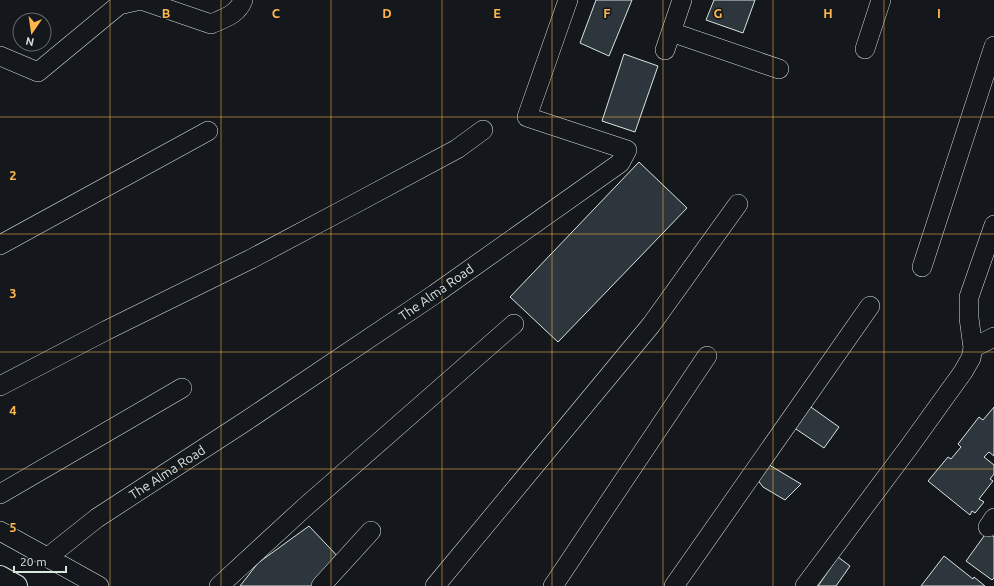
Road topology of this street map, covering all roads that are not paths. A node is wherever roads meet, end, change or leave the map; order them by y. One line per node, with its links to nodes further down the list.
1 (141, 0): 2 (street); 10 (street)
2 (243, 0)
3 (568, 0): 28 (street, The Alma Road)
4 (682, 0): 6 (street)
5 (881, 0): 8 (street)
6 (671, 32): 9 (street); 11 (street)
7 (994, 46): 17 (street)
8 (865, 49)
9 (665, 50)
10 (0, 56)
11 (779, 69)
12 (483, 130): 23 (street)
13 (208, 131): 16 (street)
14 (738, 204): 34 (street)
15 (994, 225): 21 (street)
16 (0, 245)
17 (922, 267)
18 (870, 306): 36 (street)
19 (514, 324): 32 (street)
20 (994, 337): 21 (street)
21 (973, 348): 37 (street)
22 (706, 356): 35 (street)
23 (0, 386)
24 (182, 388): 25 (street)
25 (0, 494)
26 (0, 531): 28 (street)
27 (371, 531): 33 (street)
28 (48, 557): 31 (street)
29 (0, 578): 30 (highway)
30 (16, 586)
31 (99, 586)
32 (219, 586)
33 (321, 586)
34 (435, 586)
35 (553, 586)
36 (674, 586)
37 (805, 586)

